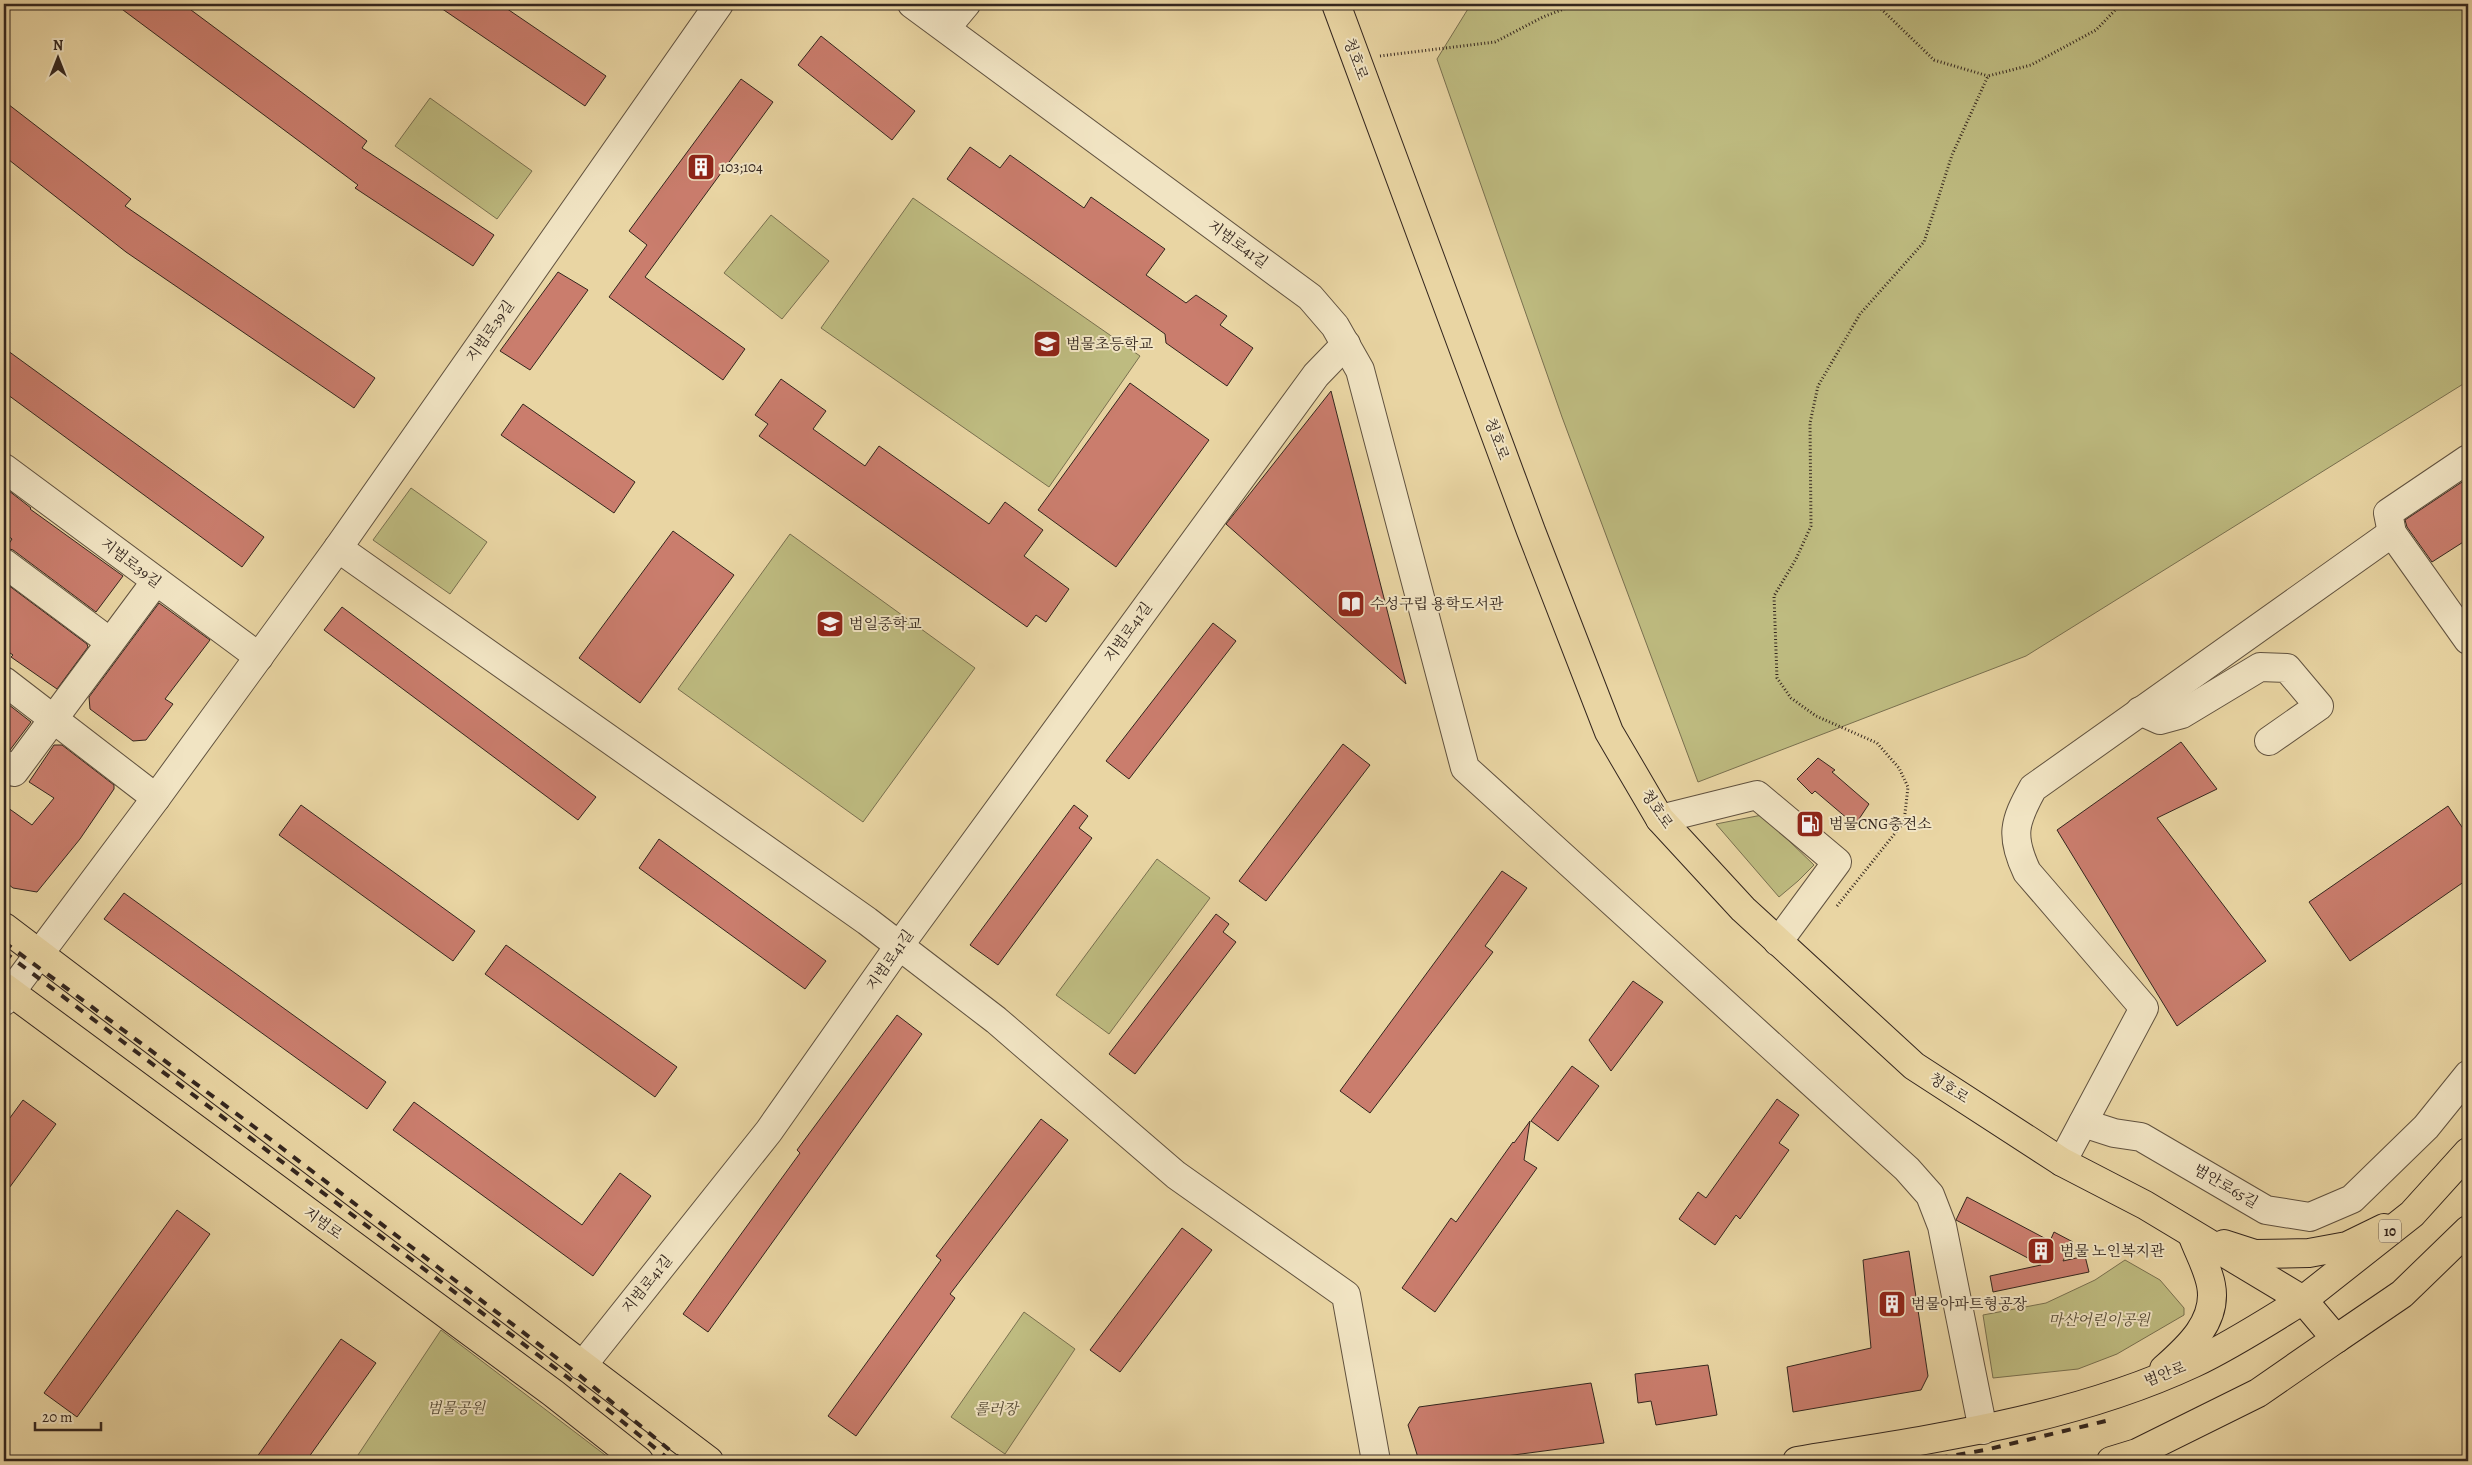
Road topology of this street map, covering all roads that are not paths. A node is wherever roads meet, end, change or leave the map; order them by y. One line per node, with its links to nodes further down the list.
1 (719, 4): 10 (street, 지범로39길)
2 (912, 4): 5 (street, 지범로41길)
3 (966, 4): 5 (street)
4 (1336, 4): 22 (main road, 청호로)
5 (946, 28): 6 (street, 지범로41길)
6 (1346, 344): 25 (street, 지범로41길); 39 (street)
7 (2468, 459): 9 (street)
8 (4, 468): 12 (street, 지범로39길)
9 (2392, 533): 13 (street); 17 (street)
10 (338, 548): 15 (street, 지범로39길); 25 (street)
11 (4, 564): 14 (street)
12 (156, 581): 14 (street); 15 (street, 지범로39길)
13 (2468, 640)
14 (110, 642): 18 (street)
15 (258, 657): 21 (street, 지범로39길)
16 (4, 681): 18 (street)
17 (2140, 711): 19 (street); 29 (street)
18 (53, 719): 20 (street); 21 (street)
19 (2269, 741)
20 (4, 764)
21 (156, 798): 26 (street, 지범로39길)
22 (1660, 819): 24 (main road, 청호로); 24 (street)
23 (4, 927): 26 (main road)
24 (1778, 942): 31 (main road, 청호로)
25 (899, 946): 37 (street, 지범로41길); 42 (street)
26 (40, 954): 27 (street, 지범로39길); 37 (main road)
27 (6, 993): 40 (main road, 지범로)
28 (2468, 1074): 29 (street, 범안로65길)
29 (2083, 1124): 31 (street)
30 (2468, 1152): 32 (main road, 범안로 / 10)
31 (2062, 1162): 34 (main road, 청호로)
32 (2412, 1214): 34 (main road); 35 (main road, 범안로 / 10)
33 (2468, 1230): 36 (main road)
34 (2192, 1234): 35 (main road, 청호로); 38 (main road)
35 (2303, 1300): 36 (main road, 청호로); 38 (main road, 범안로 / 10)
36 (2336, 1338): 44 (main road)
37 (582, 1366): 41 (main road)
38 (2151, 1380): 39 (main road, 범안로 / 10)
39 (1983, 1430): 43 (main road, 범안로 / 10)
40 (639, 1461)
41 (709, 1461)
42 (1376, 1461)
43 (1797, 1461)
44 (2111, 1461)

